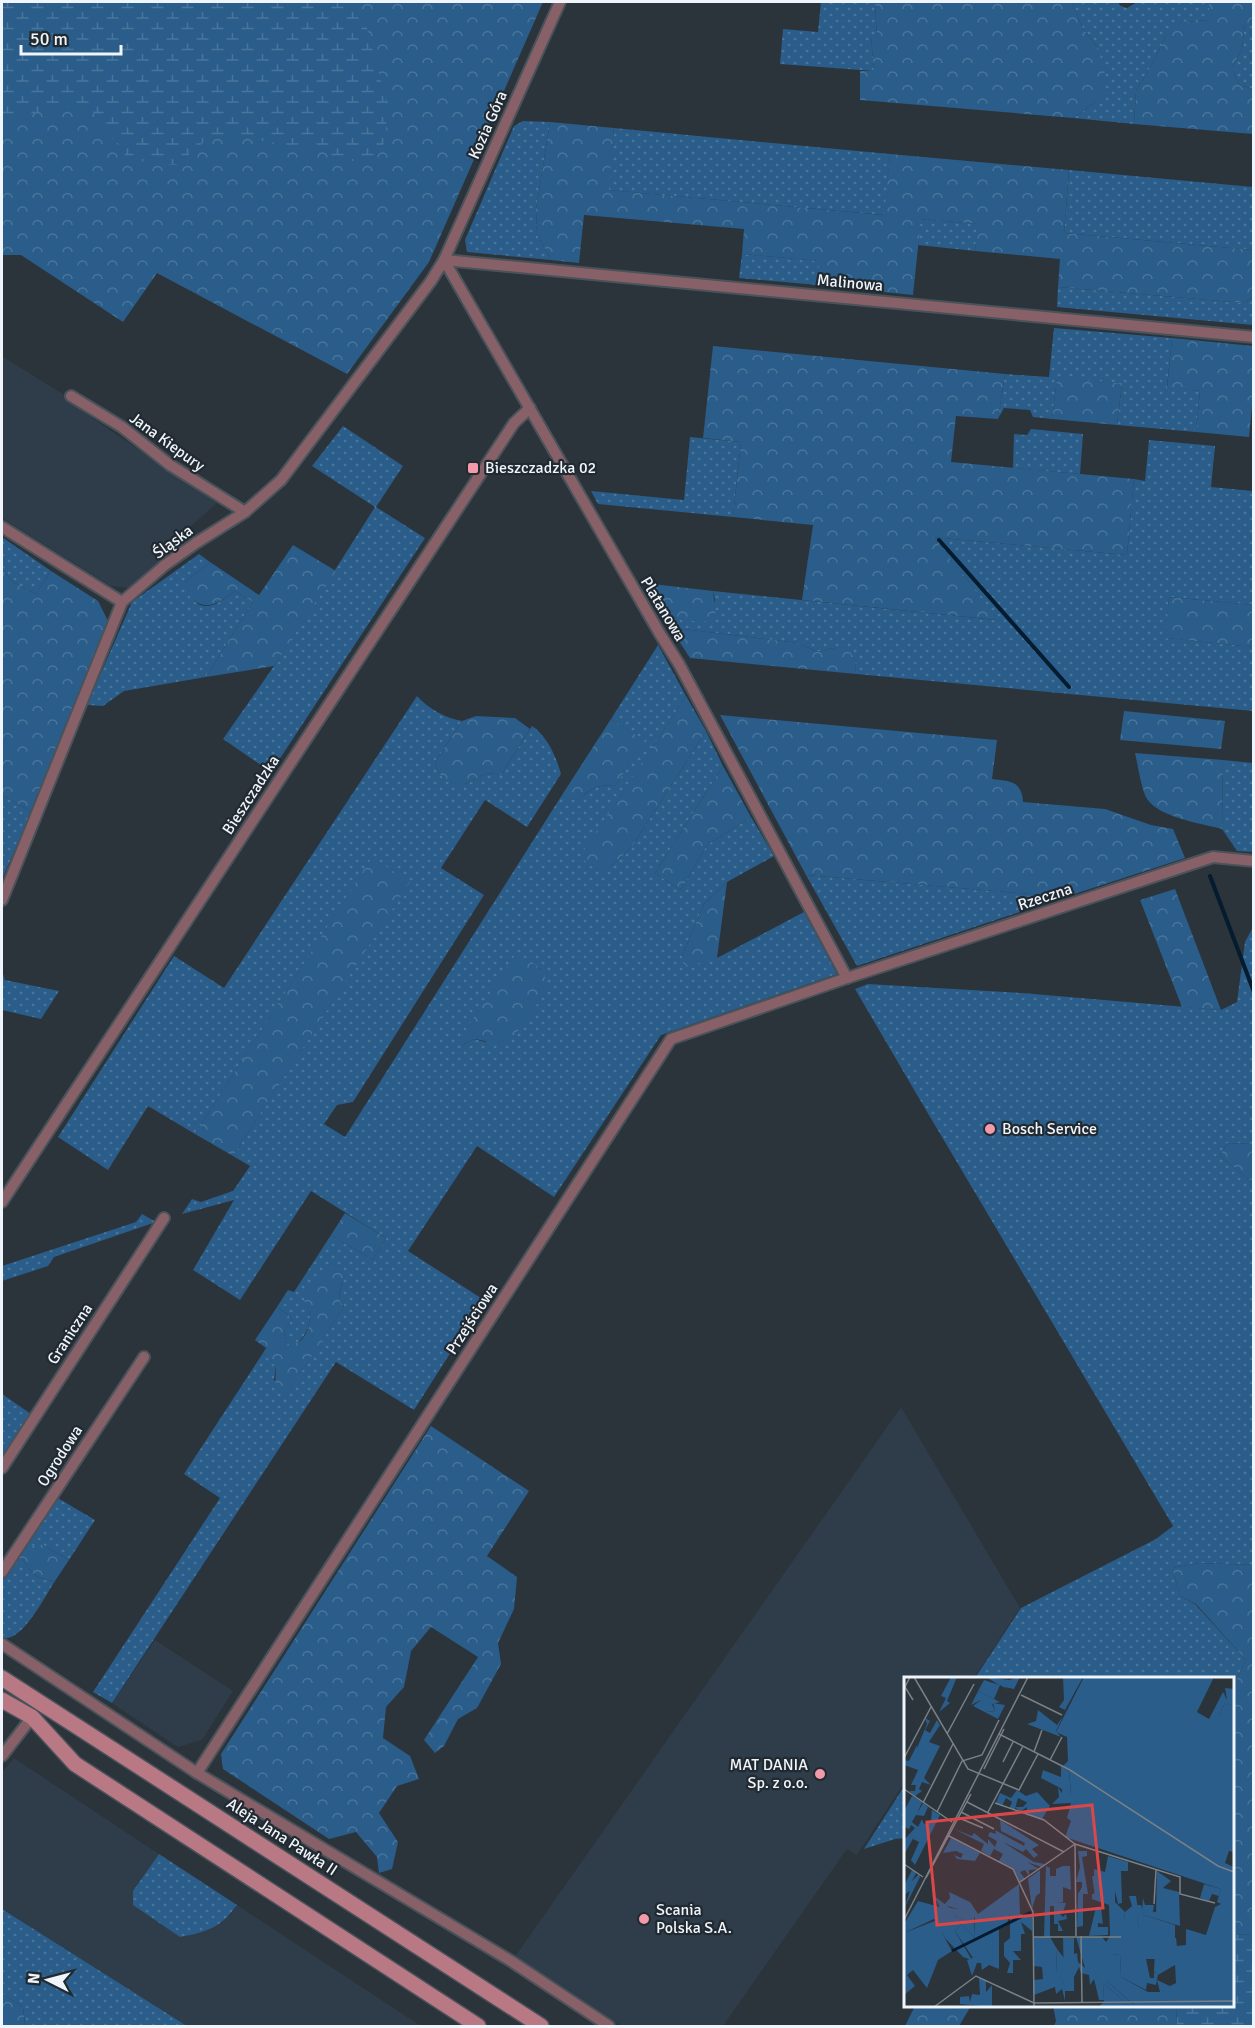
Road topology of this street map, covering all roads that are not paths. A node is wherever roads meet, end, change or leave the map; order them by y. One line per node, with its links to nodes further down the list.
1 (560, 2): 2 (street, Kozia Góra)
2 (444, 260): 3 (street, Malinowa); 5 (street, Platanowa); 6 (street, Śląska)
3 (1254, 337)
4 (71, 396): 6 (street, Jana Kiepury)
5 (530, 408): 11 (street, Platanowa); 12 (street, Bieszczadzka)
6 (245, 512): 8 (street, Śląska)
7 (2, 527): 8 (street)
8 (122, 602): 10 (street, Śląska)
9 (1254, 861): 11 (street, Rzeczna)
10 (2, 900)
11 (847, 978): 22 (street, Przejściowa)
12 (2, 1202)
13 (164, 1218): 15 (street, Graniczna)
14 (144, 1357): 16 (street, Ogrodowa)
15 (2, 1468)
16 (2, 1572)
17 (2, 1644): 22 (street)
18 (2, 1678): 24 (main road, Aleja Jana Pawła II)
19 (2, 1700): 20 (main road)
20 (32, 1717): 21 (street); 23 (main road)
21 (2, 1756)
22 (196, 1773): 25 (street)
23 (478, 2026)
24 (541, 2026)
25 (609, 2026)

